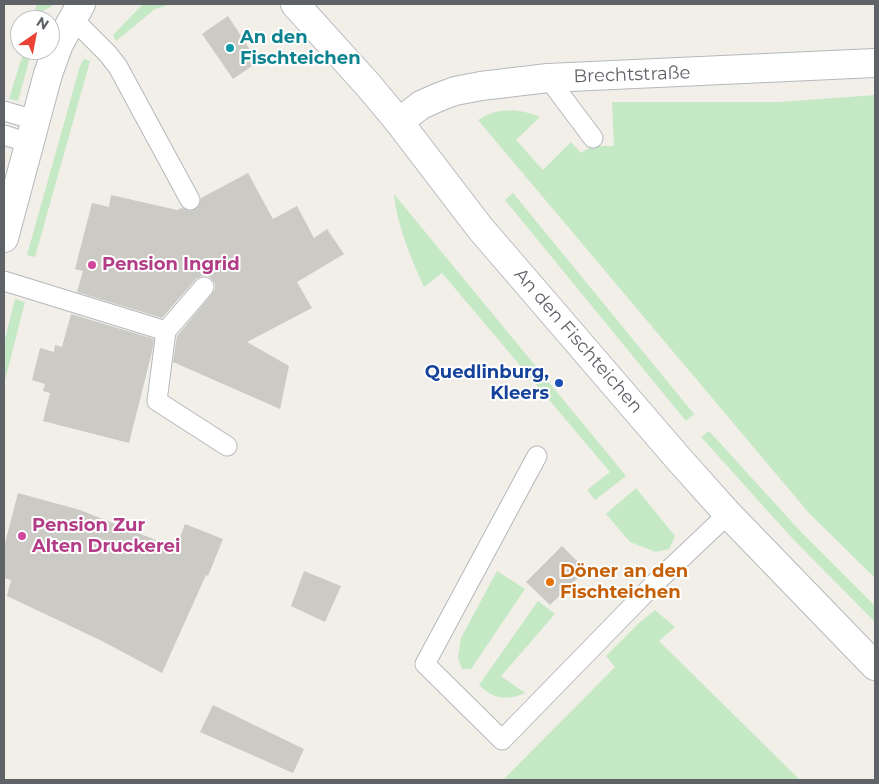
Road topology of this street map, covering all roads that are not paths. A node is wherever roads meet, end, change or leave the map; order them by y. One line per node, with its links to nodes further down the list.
1 (295, 4): 6 (main road, An den Fischteichen)
2 (76, 11): 7 (main road); 10 (lane)
3 (875, 63): 4 (main road, Brechtstraße)
4 (548, 78): 6 (main road, Brechtstraße); 9 (lane)
5 (4, 111): 7 (lane)
6 (398, 122): 17 (main road, An den Fischteichen)
7 (32, 131): 8 (lane); 11 (main road)
8 (4, 136)
9 (593, 138)
10 (190, 200)
11 (4, 238)
12 (4, 281): 14 (lane)
13 (204, 287): 14 (lane)
14 (166, 331): 15 (lane)
15 (227, 446)
16 (537, 456): 17 (lane)
17 (728, 514): 18 (main road, An den Fischteichen)
18 (875, 666)

